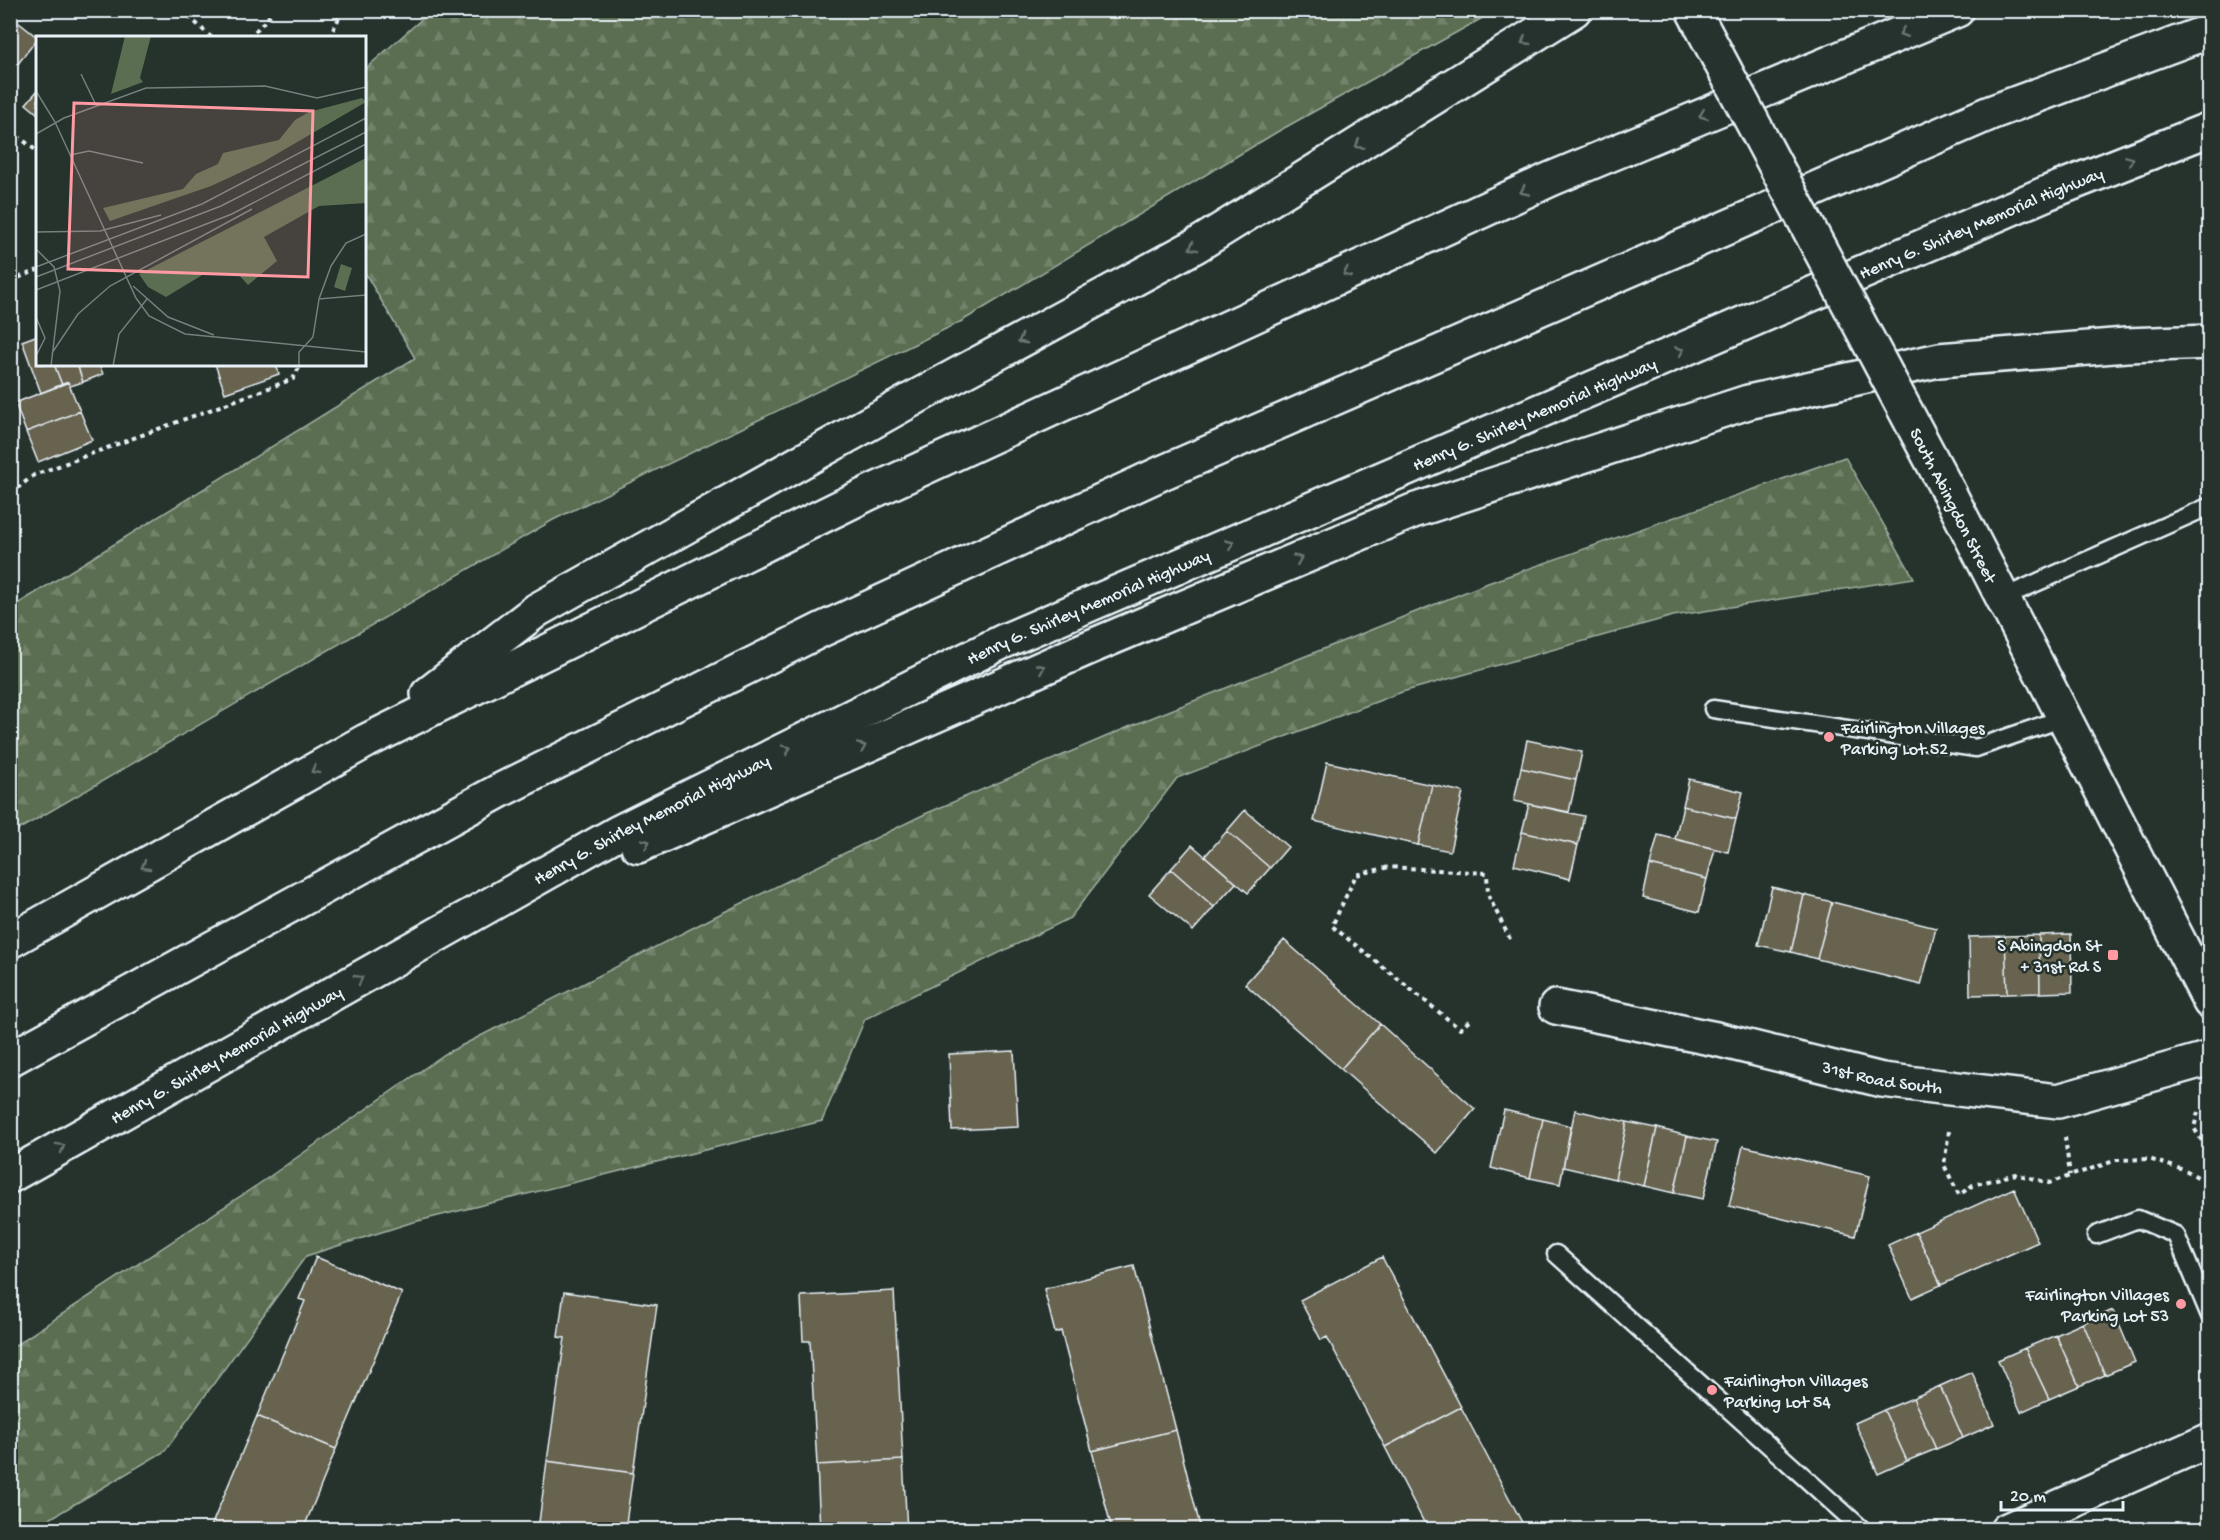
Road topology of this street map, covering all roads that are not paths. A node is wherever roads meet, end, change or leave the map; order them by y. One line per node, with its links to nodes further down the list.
1 (1574, 10): 11 (main road, one-way to 11)
2 (1693, 10): 8 (main road, South Abingdon Street, bridge)
3 (1957, 10): 11 (main road, one-way to 11)
4 (2210, 31): 17 (main road)
5 (2210, 129): 12 (main road, Henry G. Shirley Memorial Highway, one-way to 5)
6 (2210, 342): 12 (main road, one-way to 6)
7 (2210, 506): 8 (lane)
8 (2002, 598): 10 (main road, South Abingdon Street)
9 (1713, 709): 10 (lane)
10 (2064, 718): 14 (main road, South Abingdon Street)
11 (366, 741): 13 (main road, one-way to 13)
12 (438, 934): 18 (main road, Henry G. Shirley Memorial Highway, one-way to 12)
13 (10, 941)
14 (2210, 1002)
15 (1556, 1008): 16 (main road, 31st Road South)
16 (2210, 1058)
17 (10, 1059)
18 (10, 1176)
19 (2096, 1235): 21 (lane)
20 (1556, 1254): 24 (lane)
21 (2210, 1316)
22 (2210, 1440): 23 (main road)
23 (2011, 1529)
24 (1863, 1530)

